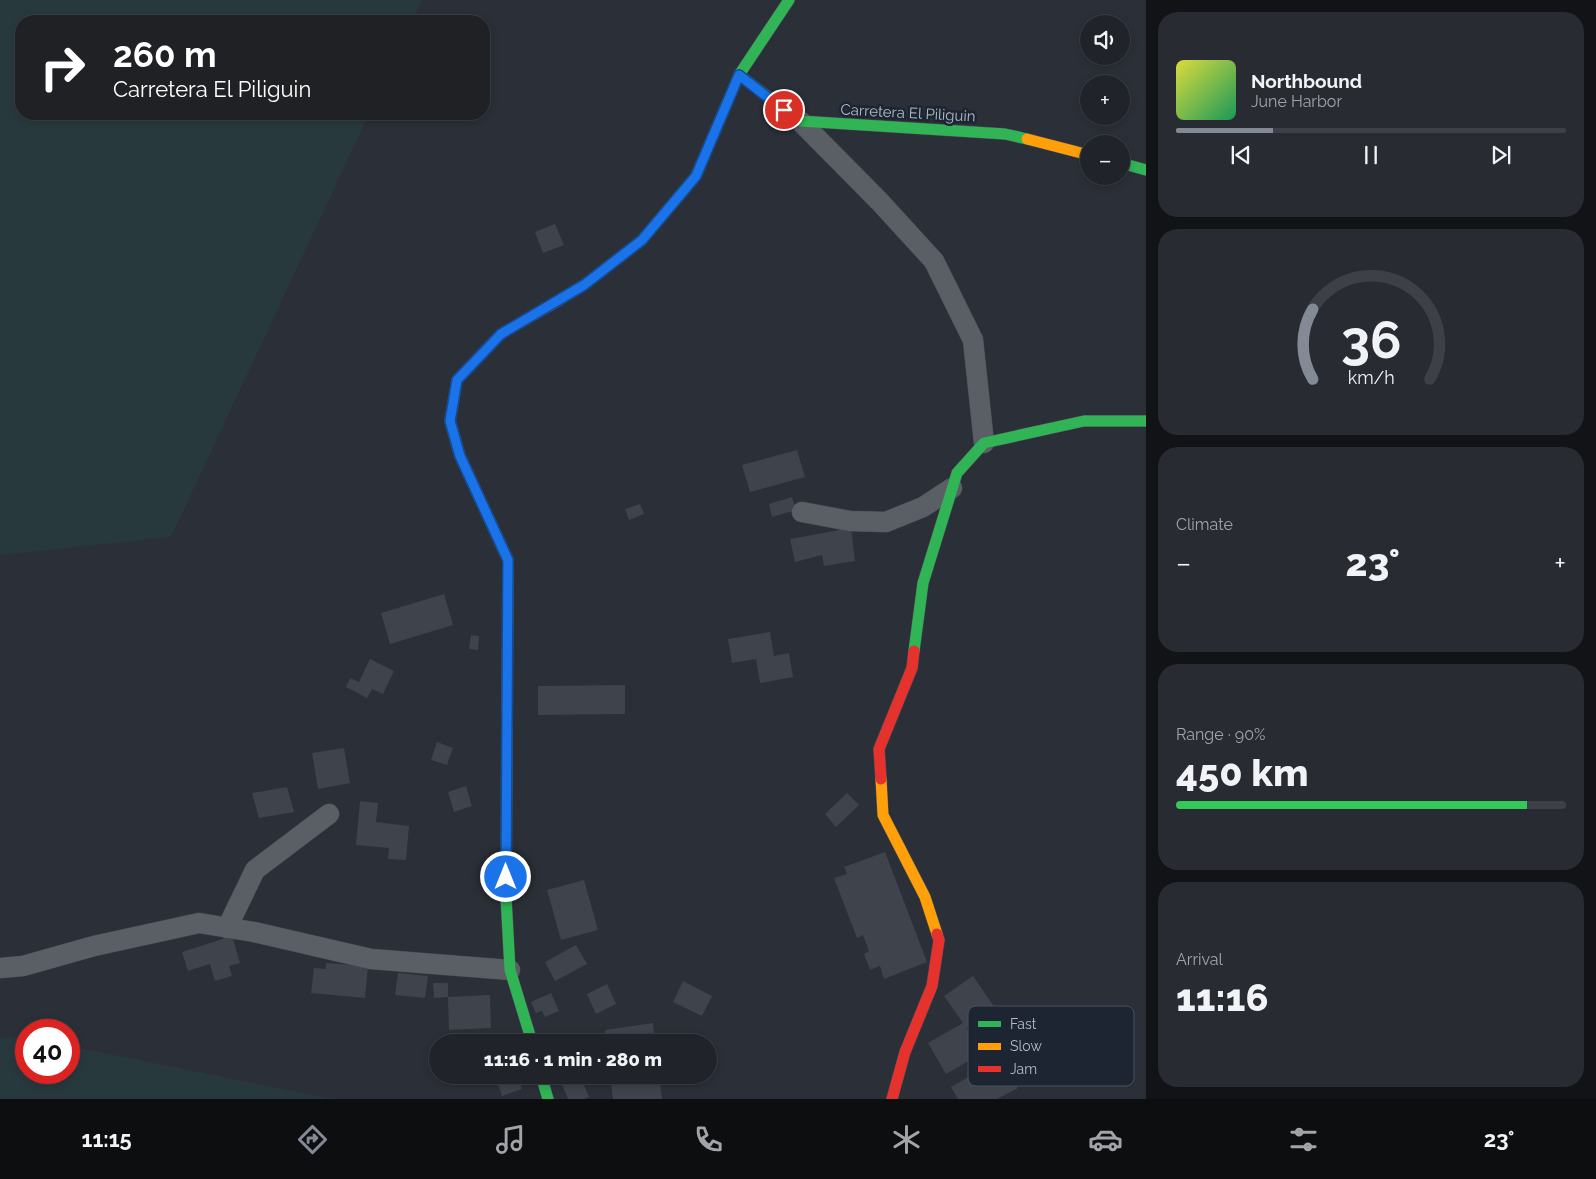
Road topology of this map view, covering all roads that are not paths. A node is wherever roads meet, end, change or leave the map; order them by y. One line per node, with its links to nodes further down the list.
1 (789, 0): 2 (street)
2 (739, 75): 3 (street); 14 (street)
3 (800, 121): 4 (street, Carretera El Piliguin); 8 (street)
4 (1080, 153)
5 (1130, 166): 6 (street)
6 (1146, 170)
7 (1146, 421): 8 (street)
8 (984, 443): 9 (street)
9 (952, 488): 10 (street); 18 (street)
10 (802, 512)
11 (329, 814): 12 (street)
12 (227, 928): 13 (street); 14 (street)
13 (0, 968)
14 (510, 970): 15 (street)
15 (530, 1034)
16 (544, 1084): 17 (street)
17 (548, 1099)
18 (892, 1099)

